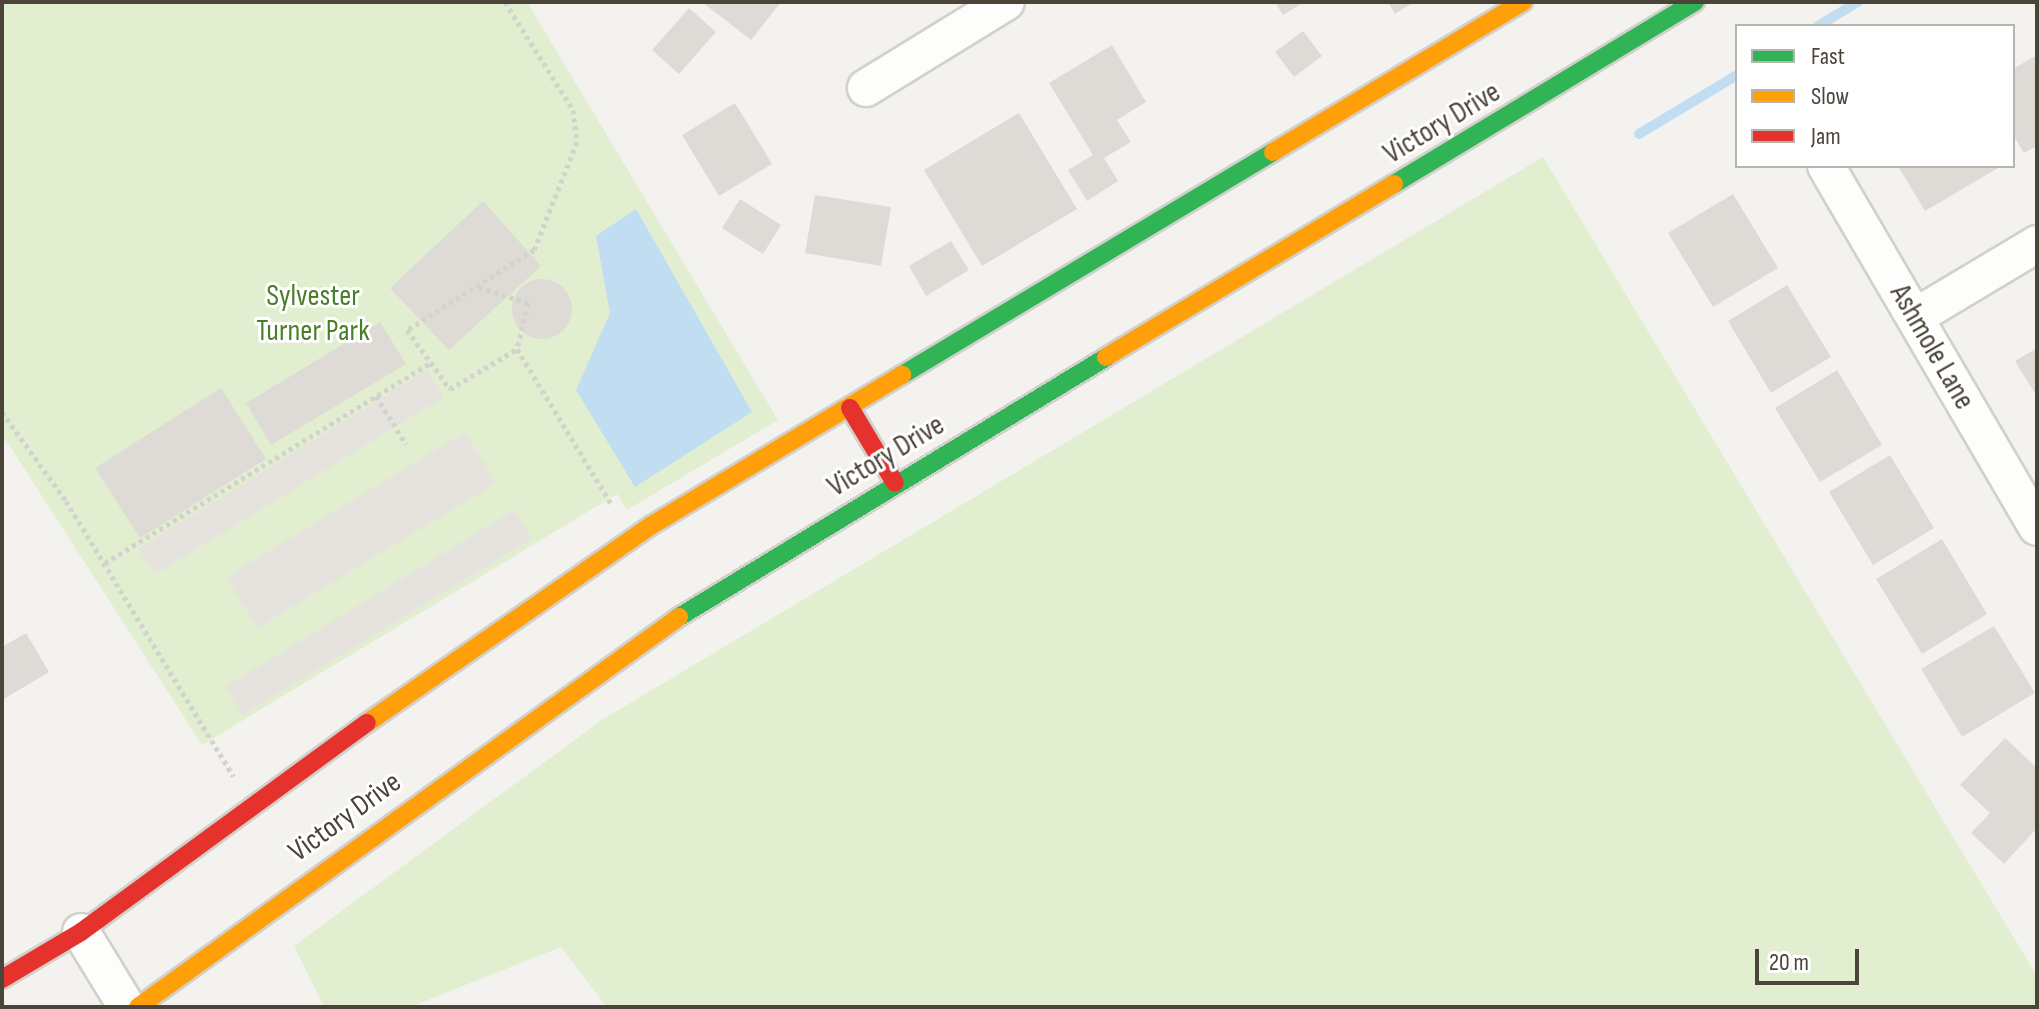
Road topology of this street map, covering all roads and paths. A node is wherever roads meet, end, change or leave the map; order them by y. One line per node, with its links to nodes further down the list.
1 (505, 2): 8 (path)
2 (1006, 2): 5 (street)
3 (1523, 2): 13 (main road, Victory Drive)
4 (1695, 2): 16 (main road, Victory Drive)
5 (866, 88)
6 (1827, 168): 9 (street, Ashmole Lane)
7 (2037, 244): 9 (street)
8 (478, 287): 10 (path); 11 (path)
9 (1915, 317): 17 (street, Ashmole Lane)
10 (517, 349): 11 (path); 18 (path)
11 (430, 363): 12 (path)
12 (376, 396): 15 (path); 19 (path)
13 (850, 408): 16 (main road); 18 (main road, Victory Drive)
14 (3, 416): 19 (path)
15 (406, 444)
16 (895, 483): 24 (main road, Victory Drive)
17 (2037, 527)
18 (633, 538): 21 (main road, Victory Drive)
19 (105, 563): 20 (path)
20 (239, 787)
21 (81, 932): 22 (main road, Victory Drive); 23 (street)
22 (2, 979)
23 (127, 1007)
24 (138, 1007)

